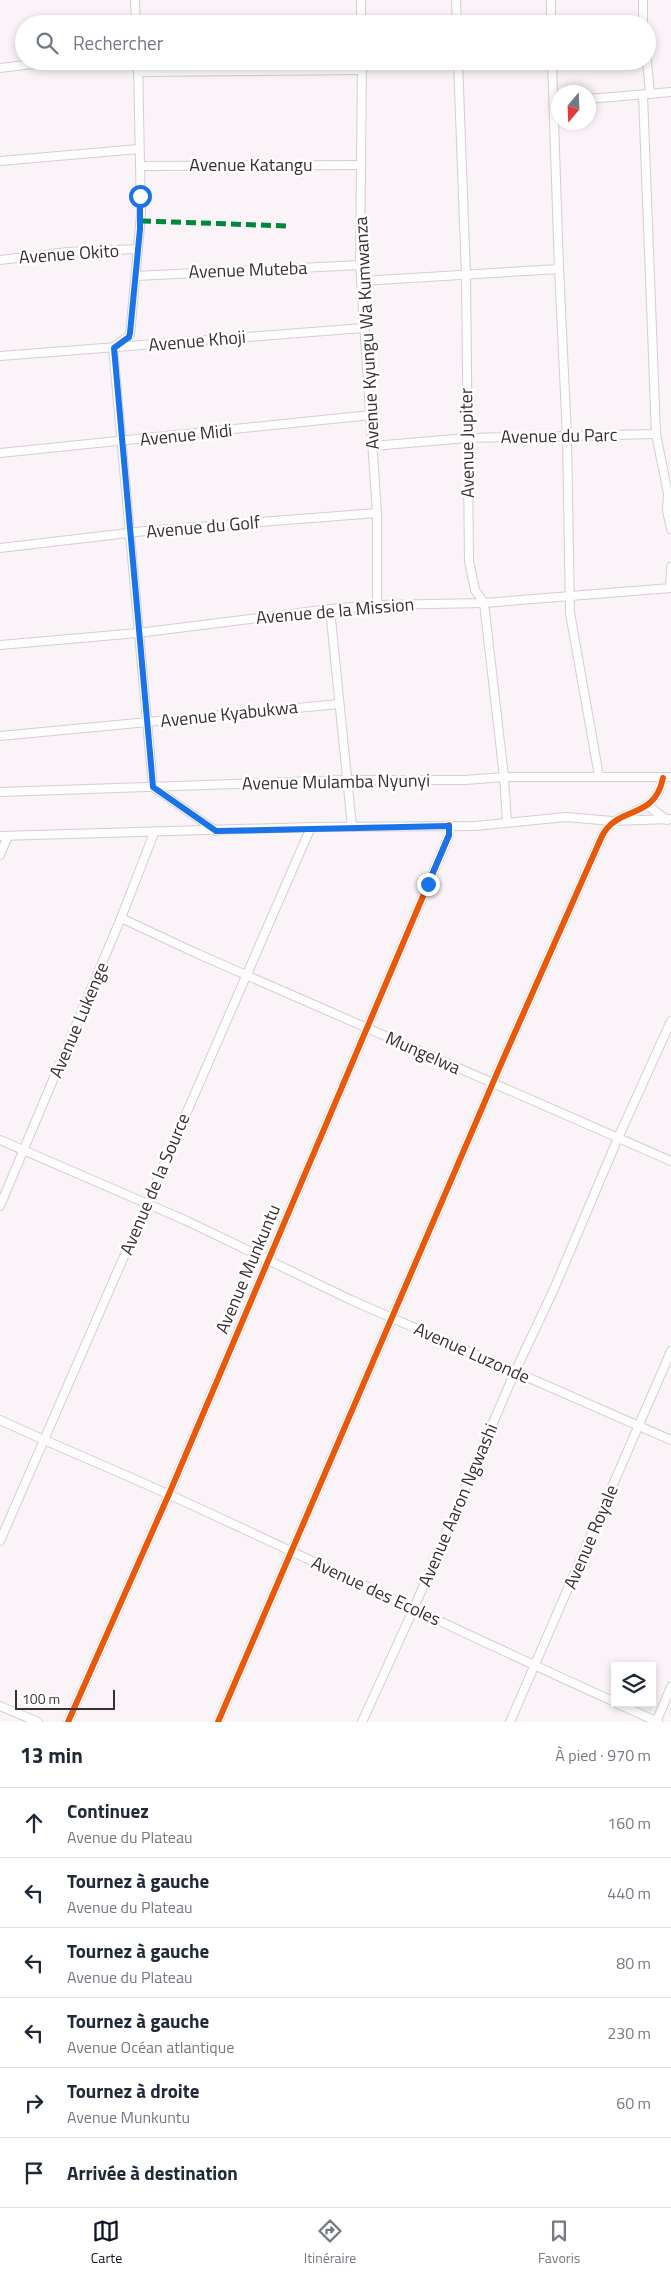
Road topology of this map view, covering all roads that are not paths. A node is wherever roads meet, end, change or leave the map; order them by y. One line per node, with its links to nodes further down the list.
1 (135, 0): 6 (street)
2 (361, 0): 7 (street)
3 (456, 0): 8 (street)
4 (551, 0): 9 (street)
5 (643, 0): 10 (street)
6 (136, 15)
7 (361, 15)
8 (457, 15)
9 (551, 15)
10 (643, 15)
11 (15, 66): 12 (street)
12 (0, 68)
13 (362, 70): 17 (street); 25 (street, Avenue Kyungu Wa Kumwanza)
14 (458, 70): 32 (street, Avenue Jupiter)
15 (553, 70): 18 (street)
16 (647, 70): 20 (street)
17 (138, 72): 23 (street)
18 (554, 85)
19 (671, 92): 20 (street)
20 (646, 94): 21 (street); 38 (street)
21 (596, 98)
22 (557, 130): 30 (street)
23 (140, 149): 24 (street); 26 (street)
24 (0, 161)
25 (361, 165): 26 (street, Avenue Katangu); 29 (street, Avenue Kyungu Wa Kumwanza)
26 (140, 166): 27 (street)
27 (138, 249): 28 (street, Avenue Okito); 31 (street)
28 (0, 260)
29 (360, 265): 31 (street, Avenue Muteba); 33 (street, Avenue Kyungu Wa Kumwanza)
30 (559, 269): 32 (street); 39 (street)
31 (136, 276): 35 (street)
32 (466, 276): 33 (street); 40 (street, Avenue Jupiter)
33 (361, 281): 34 (street, Avenue Kyungu Wa Kumwanza)
34 (363, 328): 35 (street, Avenue Khoji); 37 (street, Avenue Kyungu Wa Kumwanza)
35 (114, 348): 36 (street, Avenue Khoji); 41 (street)
36 (0, 356)
37 (371, 415): 41 (street, Avenue Midi); 42 (street, Avenue Kyungu Wa Kumwanza)
38 (656, 434): 39 (street, Avenue du Parc); 45 (street)
39 (567, 436): 40 (street, Avenue du Parc); 50 (street)
40 (467, 438): 42 (street, Avenue du Parc); 51 (street, Avenue Jupiter)
41 (122, 442): 43 (street, Avenue Midi); 46 (street)
42 (373, 446): 44 (street, Avenue Kyungu Wa Kumwanza)
43 (0, 453)
44 (377, 513): 46 (street, Avenue du Golf); 52 (street, Avenue Kyungu Wa Kumwanza)
45 (671, 529)
46 (130, 533): 47 (street, Avenue du Golf); 54 (street)
47 (0, 548)
48 (671, 567): 49 (street)
49 (670, 588): 50 (street, Avenue de la Mission)
50 (569, 595): 51 (street, Avenue de la Mission); 59 (street)
51 (484, 603): 52 (street, Avenue de la Mission); 60 (street, Avenue Jupiter)
52 (377, 605): 53 (street, Avenue de la Mission)
53 (330, 609): 54 (street, Avenue de la Mission); 56 (street)
54 (138, 633): 55 (street, Avenue de la Mission); 57 (street)
55 (0, 645)
56 (339, 704): 57 (street, Avenue Kyabukwa); 62 (street)
57 (146, 723): 58 (street, Avenue Kyabukwa); 63 (street)
58 (0, 736)
59 (599, 776): 60 (street, Avenue Mulamba Nyunyi); 61 (street, Avenue Mulamba Nyunyi)
60 (504, 777): 62 (street, Avenue Mulamba Nyunyi); 67 (street, Avenue Jupiter)
61 (667, 777): 65 (street)
62 (347, 780): 63 (street, Avenue Mulamba Nyunyi); 71 (street)
63 (153, 787): 64 (street, Avenue Mulamba Nyunyi); 72 (street)
64 (0, 792)
65 (647, 805): 66 (street); 68 (street)
66 (669, 819): 68 (street)
67 (507, 821): 68 (street); 69 (street)
68 (612, 821): 80 (street)
69 (449, 826): 71 (street); 79 (street, Avenue Munkuntu)
70 (311, 827): 71 (street); 72 (street); 77 (street, Avenue de la Source)
71 (352, 827)
72 (216, 831): 73 (street)
73 (154, 833): 74 (street); 76 (street, Avenue Lukenge)
74 (4, 836): 75 (street)
75 (0, 855)
76 (122, 918): 77 (street, Mungelwa); 83 (street, Avenue Lukenge)
77 (247, 975): 79 (street, Mungelwa); 85 (street, Avenue de la Source)
78 (671, 1021): 81 (street, Avenue Aaron Ngwashi)
79 (368, 1028): 80 (street, Mungelwa); 87 (street, Avenue Munkuntu)
80 (493, 1083): 81 (street, Mungelwa); 88 (street)
81 (618, 1138): 84 (street, Mungelwa); 90 (street, Avenue Aaron Ngwashi)
82 (0, 1140): 83 (street, Avenue Luzonde)
83 (24, 1151): 85 (street, Avenue Luzonde); 86 (street, Avenue Lukenge)
84 (671, 1161)
85 (146, 1205): 87 (street, Avenue Luzonde); 94 (street, Avenue de la Source)
86 (0, 1206)
87 (268, 1260): 88 (street, Avenue Luzonde); 95 (street, Avenue Munkuntu)
88 (393, 1318): 90 (street, Avenue Luzonde); 97 (street)
89 (671, 1351): 92 (street, Avenue Royale)
90 (515, 1372): 92 (street, Avenue Luzonde); 98 (street, Avenue Aaron Ngwashi)
91 (0, 1420): 94 (street, Avenue des Ecoles)
92 (639, 1426): 93 (street, Avenue Luzonde); 99 (street, Avenue Royale)
93 (671, 1440)
94 (44, 1441): 95 (street, Avenue des Ecoles); 96 (street, Avenue de la Source)
95 (169, 1494): 97 (street, Avenue des Ecoles); 105 (street, Avenue Munkuntu)
96 (0, 1541)
97 (290, 1552): 98 (street, Avenue des Ecoles); 106 (street)
98 (414, 1608): 99 (street, Avenue des Ecoles); 107 (street, Avenue Aaron Ngwashi)
99 (534, 1667): 101 (street, Avenue des Ecoles); 108 (street, Avenue Royale)
100 (671, 1687): 109 (street)
101 (611, 1701)
102 (0, 1706): 104 (street)
103 (625, 1707): 109 (street, Avenue des Ecoles)
104 (38, 1722)
105 (68, 1722)
106 (218, 1722)
107 (362, 1722)
108 (510, 1722)
109 (657, 1722)

